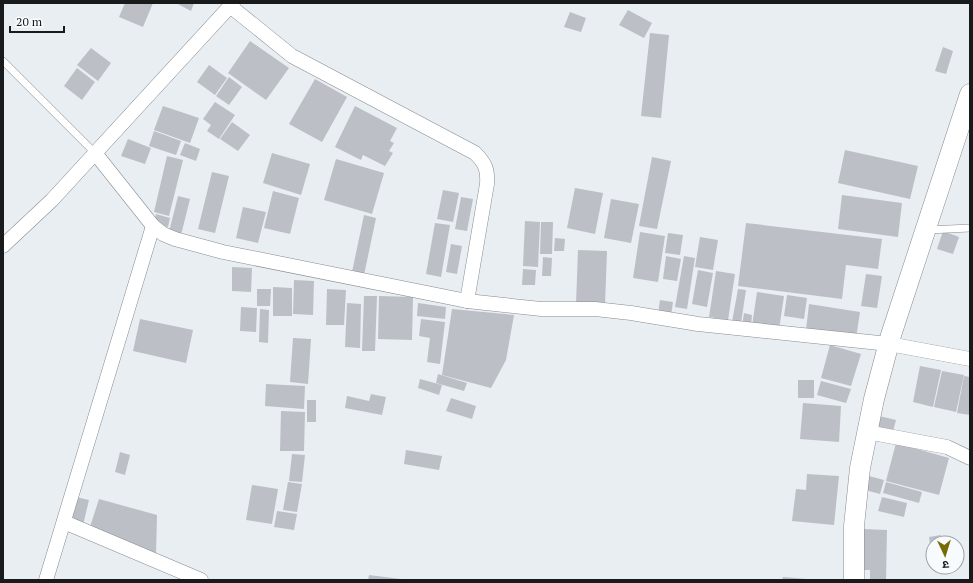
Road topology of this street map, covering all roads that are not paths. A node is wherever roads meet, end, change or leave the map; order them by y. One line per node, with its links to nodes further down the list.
1 (232, 5): 4 (street); 9 (street)
2 (3, 61): 4 (lane)
3 (970, 94): 7 (main road)
4 (95, 153): 5 (street); 8 (street)
5 (153, 226): 9 (street); 14 (street)
6 (970, 228): 7 (lane)
7 (925, 230): 10 (main road)
8 (3, 246)
9 (467, 301): 10 (street)
10 (889, 344): 11 (street); 12 (main road)
11 (970, 359)
12 (867, 432): 13 (street); 17 (main road)
13 (970, 458)
14 (64, 522): 15 (street); 16 (street)
15 (46, 580)
16 (201, 580)
17 (854, 580)

